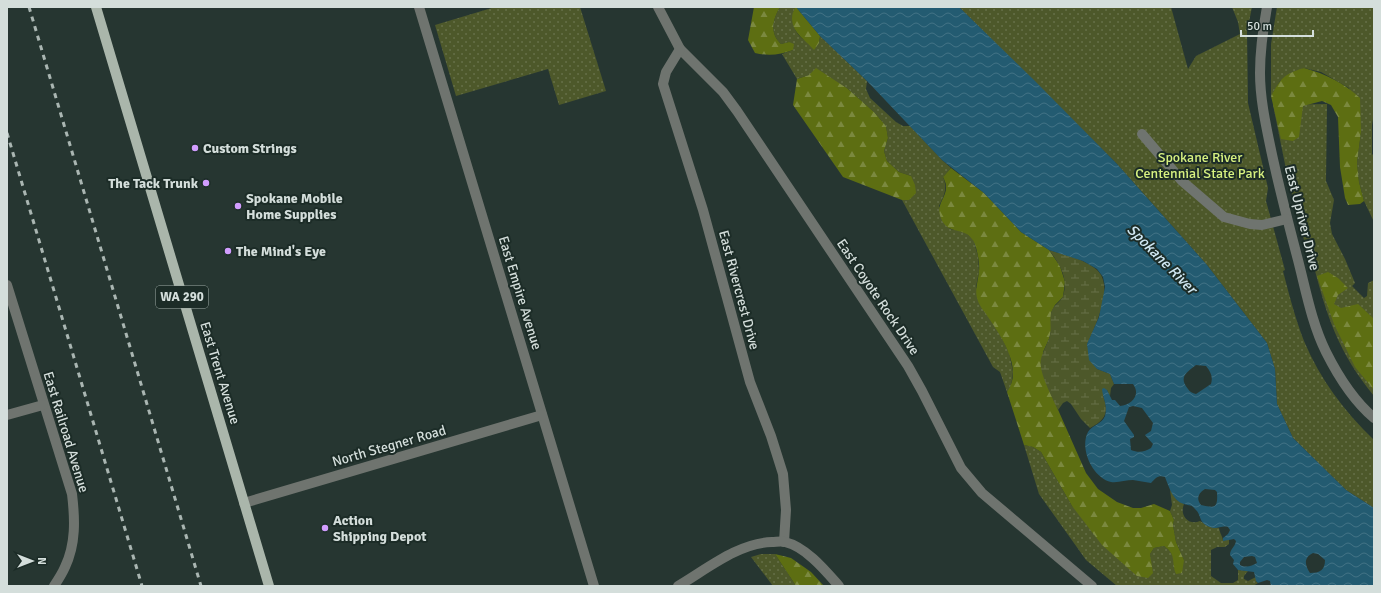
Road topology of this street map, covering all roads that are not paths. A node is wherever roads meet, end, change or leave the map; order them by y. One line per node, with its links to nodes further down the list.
1 (96, 7): 13 (main road, East Trent Avenue / WA 290)
2 (419, 7): 11 (street, East Empire Avenue)
3 (658, 7): 5 (street, East Coyote Rock Drive)
4 (1267, 7): 7 (street, East Upriver Drive)
5 (680, 49): 14 (street, East Rivercrest Drive); 20 (street, East Coyote Rock Drive)
6 (1142, 134): 7 (street)
7 (1287, 219): 12 (street, East Upriver Drive)
8 (7, 285): 9 (street, East Railroad Avenue)
9 (43, 405): 10 (street); 15 (street, East Railroad Avenue)
10 (7, 415)
11 (542, 415): 13 (street, North Stegner Road); 17 (street, East Empire Avenue)
12 (1374, 418)
13 (244, 503): 16 (main road, East Trent Avenue / WA 290)
14 (784, 542): 18 (street); 19 (street)
15 (54, 586)
16 (269, 586)
17 (594, 586)
18 (678, 586)
19 (839, 586)
20 (1092, 586)

